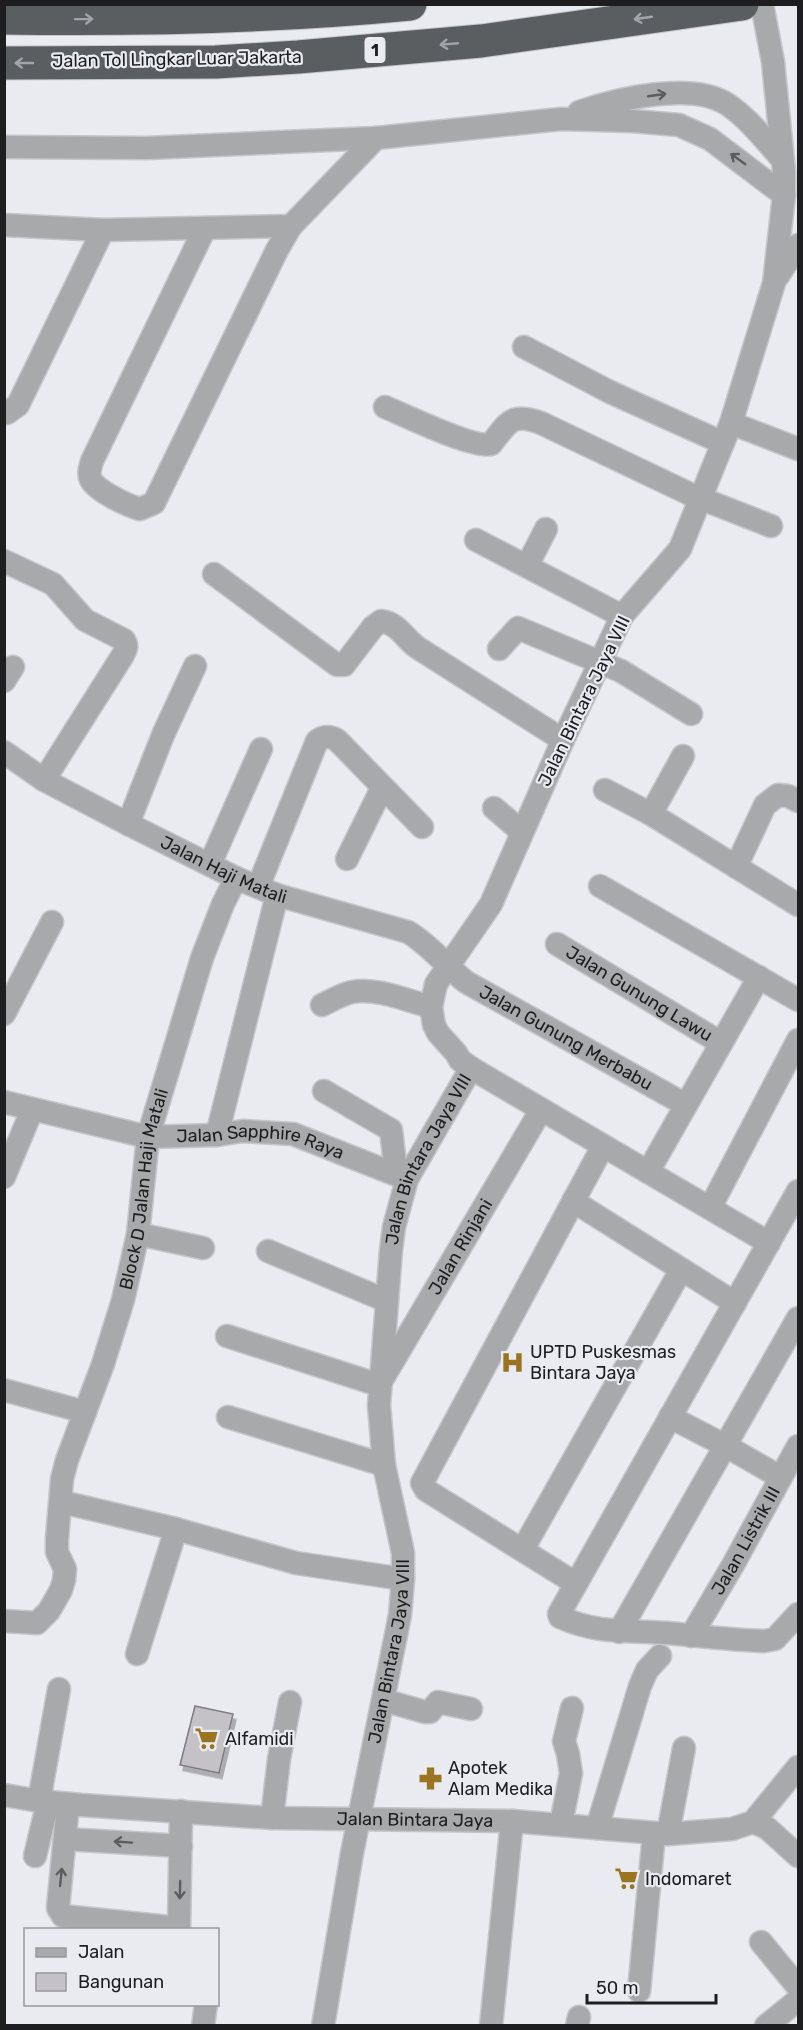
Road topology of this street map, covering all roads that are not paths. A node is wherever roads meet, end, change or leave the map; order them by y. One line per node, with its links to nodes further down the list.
1 (410, 4): 4 (highway, one-way to 1)
2 (742, 4): 5 (highway, Jalan Tol Lingkar Luar Jakarta / 1, one-way to 5)
3 (762, 4): 9 (street, Jalan Bintara Jaya VIII)
4 (4, 18)
5 (4, 63)
6 (631, 110): 7 (street); 9 (street, one-way to 9); 10 (street, one-way to 6)
7 (376, 138): 8 (street); 12 (street)
8 (4, 147)
9 (782, 159): 10 (street, Jalan Bintara Jaya VIII)
10 (784, 195): 16 (street, Jalan Bintara Jaya VIII)
11 (4, 225): 14 (street)
12 (291, 226): 13 (street); 13 (street)
13 (205, 228): 14 (street)
14 (103, 230): 19 (street)
15 (798, 244): 16 (street)
16 (774, 283): 20 (street, Jalan Bintara Jaya VIII)
17 (524, 347): 20 (street)
18 (385, 407): 22 (street)
19 (4, 412)
20 (727, 433): 21 (street); 22 (street, Jalan Bintara Jaya VIII)
21 (798, 449)
22 (700, 498): 23 (street); 29 (street, Jalan Bintara Jaya VIII)
23 (771, 526)
24 (546, 529): 27 (street)
25 (476, 540): 27 (street)
26 (4, 561): 38 (street)
27 (527, 566): 29 (street)
28 (214, 574): 34 (street)
29 (622, 616): 31 (street, Jalan Bintara Jaya VIII)
30 (499, 649): 31 (street)
31 (601, 663): 33 (street); 34 (street, Jalan Bintara Jaya VIII)
32 (195, 666): 44 (street)
33 (691, 714)
34 (563, 740): 46 (street, Jalan Bintara Jaya VIII)
35 (261, 749): 48 (street)
36 (4, 752): 38 (street, Jalan Haji Matali)
37 (683, 756): 43 (street)
38 (44, 780): 44 (street, Jalan Haji Matali)
39 (382, 788): 45 (street); 47 (street); 52 (street)
40 (605, 790): 43 (street)
41 (798, 801): 49 (street)
42 (494, 808): 46 (street)
43 (651, 814): 49 (street)
44 (128, 824): 48 (street, Jalan Haji Matali)
45 (422, 827)
46 (522, 832): 56 (street, Jalan Bintara Jaya VIII)
47 (347, 859)
48 (210, 864): 50 (street, Jalan Haji Matali)
49 (736, 867): 53 (street)
50 (236, 878): 52 (street, Jalan Haji Matali); 71 (street, Block D Jalan Haji Matali)
51 (600, 886): 57 (street)
52 (268, 891): 56 (street, Jalan Haji Matali); 70 (street)
53 (798, 905)
54 (52, 922): 61 (street)
55 (557, 944): 63 (street, Jalan Gunung Lawu)
56 (448, 968): 60 (street, Jalan Bintara Jaya VIII); 67 (street, Jalan Gunung Merbabu)
57 (759, 977): 58 (street); 63 (street)
58 (798, 1000)
59 (322, 1005): 60 (street)
60 (432, 1007): 64 (street, Jalan Bintara Jaya VIII)
61 (4, 1014)
62 (798, 1040): 78 (street)
63 (721, 1044): 67 (street)
64 (471, 1068): 69 (street); 74 (street, Jalan Bintara Jaya VIII)
65 (324, 1091): 74 (street)
66 (4, 1102): 68 (street, Jalan Sapphire Raya)
67 (686, 1105): 73 (street)
68 (32, 1110): 71 (street, Jalan Sapphire Raya); 75 (street)
69 (541, 1110): 72 (street); 88 (street, Jalan Rinjani)
70 (217, 1135): 71 (street, Jalan Sapphire Raya); 74 (street, Jalan Sapphire Raya)
71 (148, 1137): 79 (street, Block D Jalan Haji Matali)
72 (603, 1146): 73 (street); 77 (street)
73 (648, 1172): 78 (street)
74 (401, 1176): 84 (street, Jalan Bintara Jaya VIII)
75 (4, 1177)
76 (798, 1191): 80 (street)
77 (573, 1201): 83 (street); 97 (street)
78 (710, 1208): 80 (street)
79 (138, 1234): 81 (street); 90 (street, Block D Jalan Haji Matali)
80 (769, 1243): 85 (street)
81 (202, 1248)
82 (268, 1251): 84 (street)
83 (681, 1270): 85 (street); 101 (street)
84 (387, 1301): 88 (street, Jalan Bintara Jaya VIII)
85 (735, 1303): 92 (street)
86 (798, 1318): 93 (street)
87 (226, 1336): 88 (street)
88 (380, 1385): 95 (street, Jalan Bintara Jaya VIII)
89 (4, 1390): 90 (street)
90 (85, 1412): 99 (street, Block D Jalan Haji Matali)
91 (228, 1417): 95 (street)
92 (670, 1417): 93 (street); 103 (street)
93 (726, 1446): 96 (street); 106 (street)
94 (798, 1446): 96 (street, Jalan Listrik III)
95 (384, 1465): 98 (street, Jalan Bintara Jaya VIII)
96 (780, 1477): 107 (street, Jalan Listrik III)
97 (423, 1487): 98 (street); 101 (street)
98 (392, 1497): 102 (street, Jalan Bintara Jaya VIII)
99 (62, 1502): 100 (street); 105 (street, Block D Jalan Haji Matali)
100 (176, 1529): 102 (street); 108 (street)
101 (523, 1549): 103 (street)
102 (403, 1579): 111 (street, Jalan Bintara Jaya VIII)
103 (575, 1582): 106 (street)
104 (798, 1614): 107 (street)
105 (4, 1621)
106 (619, 1632): 107 (street)
107 (691, 1636)
108 (137, 1653)
109 (660, 1656): 125 (street)
110 (59, 1689): 118 (street)
111 (383, 1700): 114 (street); 121 (street, Jalan Bintara Jaya VIII)
112 (290, 1702): 120 (street)
113 (572, 1708): 124 (street)
114 (471, 1709)
115 (684, 1748): 126 (street)
116 (798, 1767): 123 (street)
117 (4, 1795): 118 (street, Jalan Bintara Jaya)
118 (52, 1802): 119 (street, Jalan Bintara Jaya); 127 (street); 129 (street)
119 (181, 1811): 120 (street, Jalan Bintara Jaya); 128 (street)
120 (272, 1818): 121 (street, Jalan Bintara Jaya)
121 (359, 1820): 122 (street, Jalan Bintara Jaya); 138 (street, Jalan Bintara Jaya VIII)
122 (512, 1821): 124 (street, Jalan Bintara Jaya); 139 (street)
123 (753, 1822): 126 (street, Jalan Bintara Jaya); 130 (street)
124 (561, 1824): 125 (street, Jalan Bintara Jaya)
125 (597, 1828): 126 (street, Jalan Bintara Jaya)
126 (661, 1834): 135 (street)
127 (66, 1839): 128 (street, one-way to 127); 131 (street, one-way to 127)
128 (181, 1846): 132 (street, one-way to 132)
129 (35, 1856)
130 (798, 1856)
131 (171, 1928)
132 (180, 1928)
133 (761, 1942): 134 (street)
134 (798, 1989): 140 (street)
135 (639, 1991)
136 (206, 2006): 137 (street)
137 (203, 2025)
138 (323, 2025)
139 (491, 2025)
140 (766, 2025)

